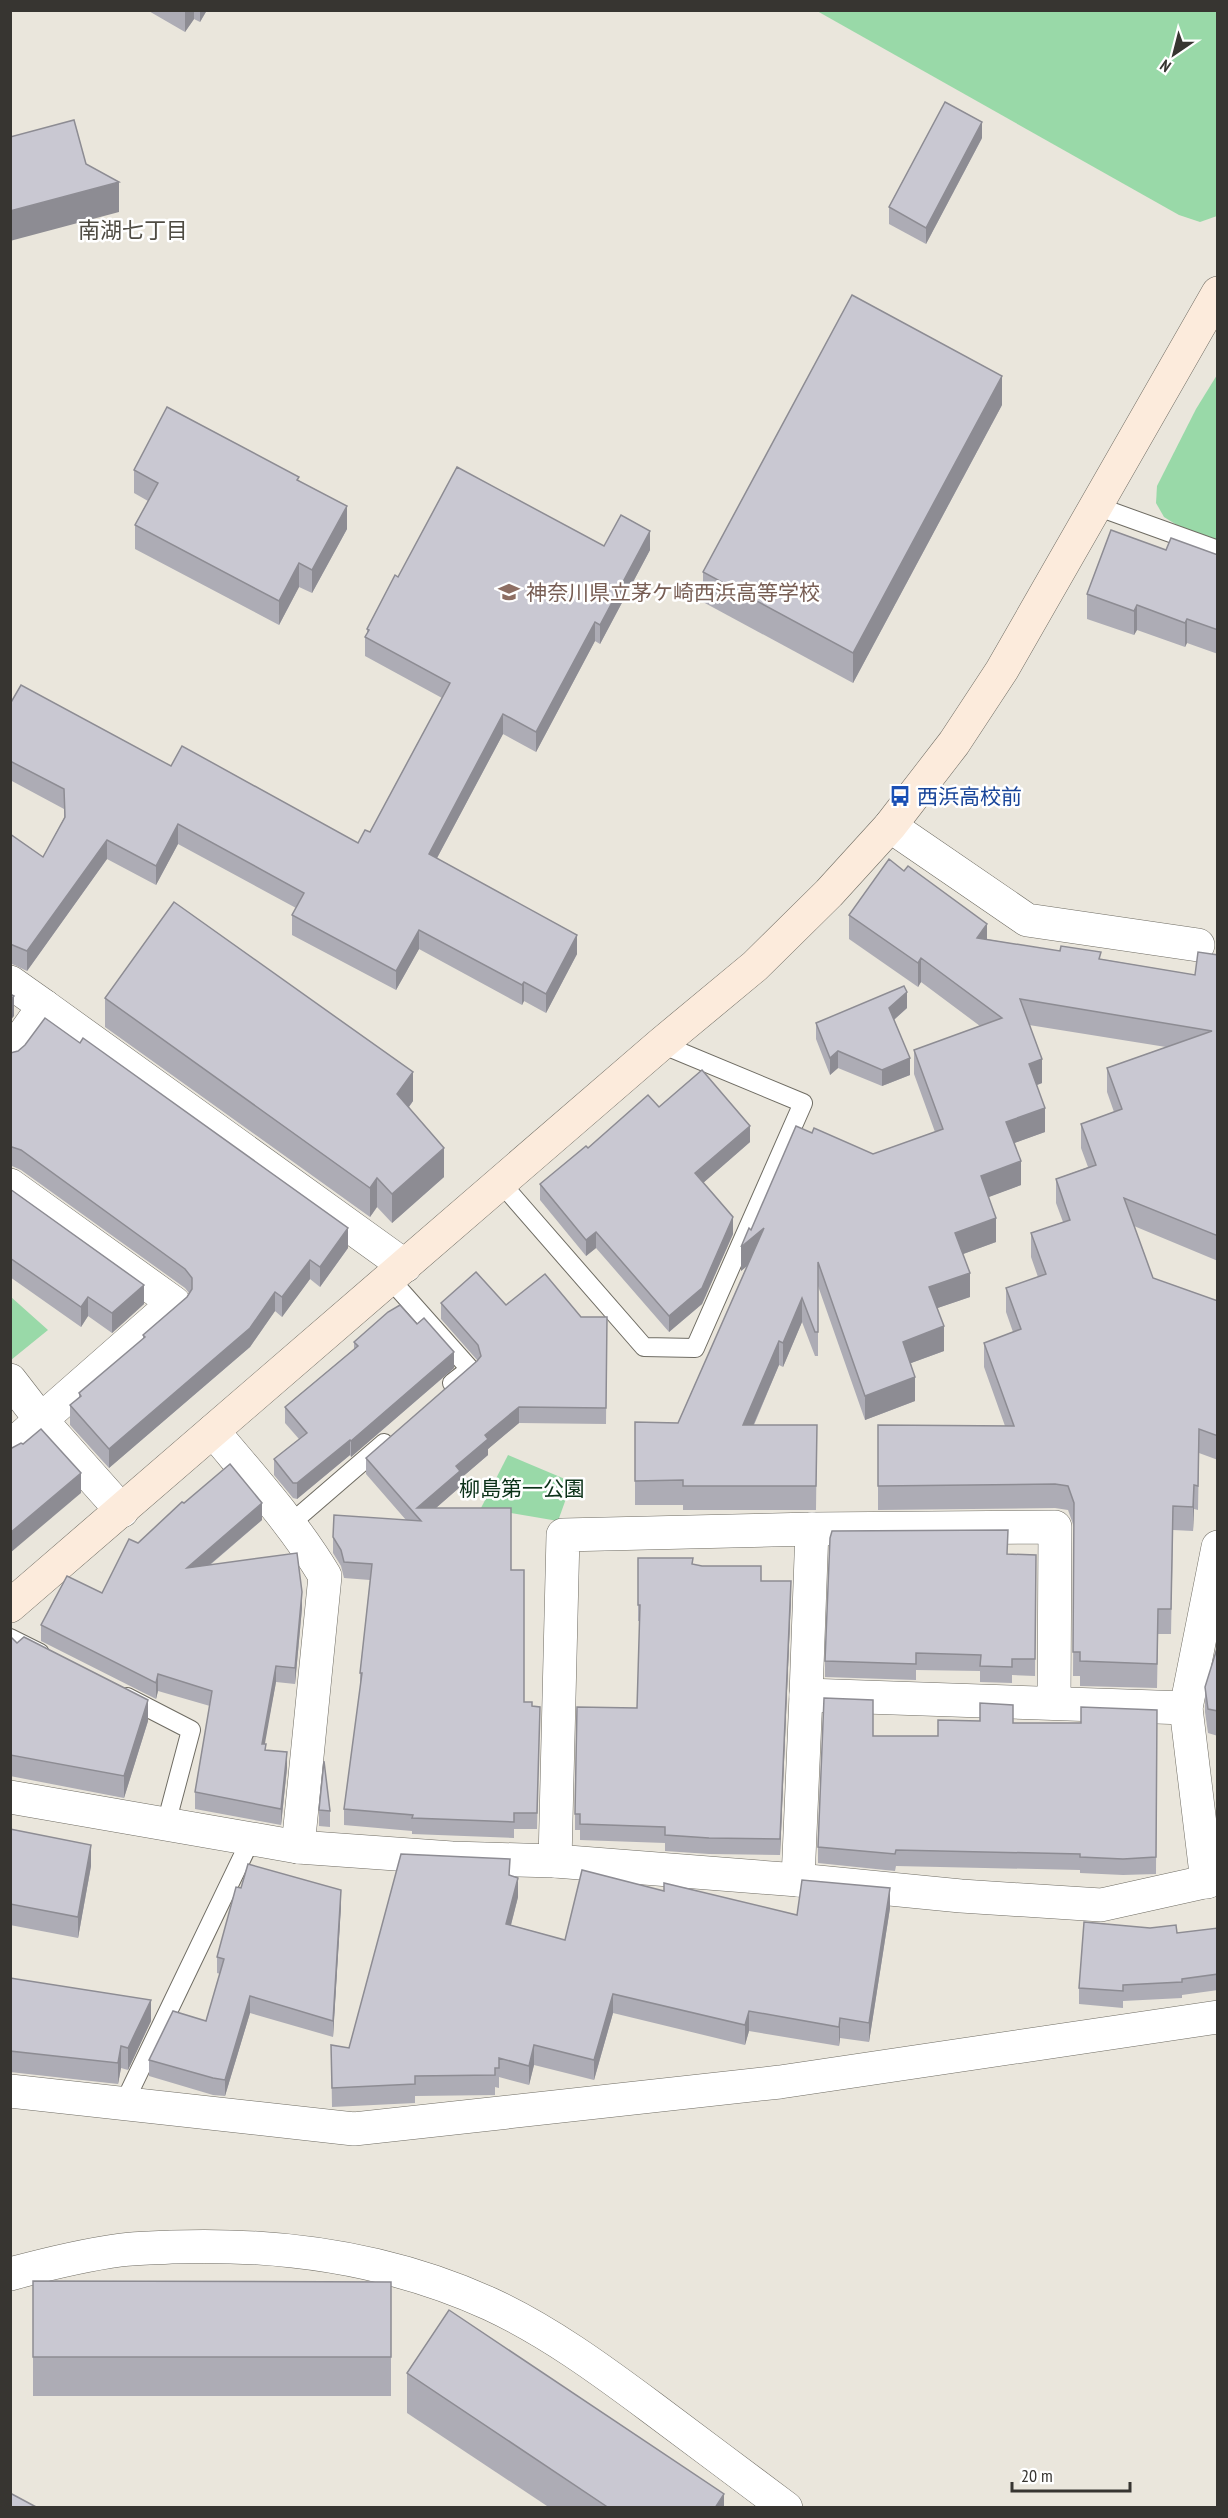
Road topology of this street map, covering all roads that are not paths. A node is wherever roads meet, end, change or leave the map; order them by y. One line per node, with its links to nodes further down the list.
1 (1218, 293): 2 (street)
2 (1096, 506): 3 (lane); 4 (street)
3 (1218, 550)
4 (890, 826): 5 (street); 8 (street)
5 (1198, 945)
6 (10, 982): 7 (street)
7 (44, 1006): 9 (street); 12 (street)
8 (661, 1044): 10 (street); 10 (lane)
9 (10, 1054)
10 (501, 1183): 12 (street)
11 (10, 1185): 15 (street)
12 (397, 1272): 14 (lane); 16 (street)
13 (10, 1380): 15 (street)
14 (442, 1392)
15 (41, 1420): 18 (street); 19 (street)
16 (213, 1431): 19 (street); 20 (street)
17 (398, 1431): 20 (lane)
18 (10, 1447)
19 (122, 1511): 23 (street)
20 (290, 1524): 33 (street)
21 (812, 1530): 27 (street); 28 (street); 34 (street)
22 (1218, 1547): 29 (street)
23 (10, 1605)
24 (10, 1638): 25 (lane)
25 (53, 1660)
26 (106, 1687): 31 (lane)
27 (806, 1695): 28 (street); 35 (street)
28 (1054, 1703): 29 (street)
29 (1186, 1708): 36 (street)
30 (10, 1797): 31 (street)
31 (166, 1824): 32 (street)
32 (251, 1839): 33 (street); 39 (lane)
33 (298, 1847): 34 (street)
34 (555, 1861): 35 (street)
35 (798, 1880): 36 (street)
36 (1212, 1880)
37 (1218, 2016): 39 (street)
38 (10, 2091): 39 (street)
39 (124, 2103)
40 (10, 2274): 41 (street)
41 (786, 2508)

